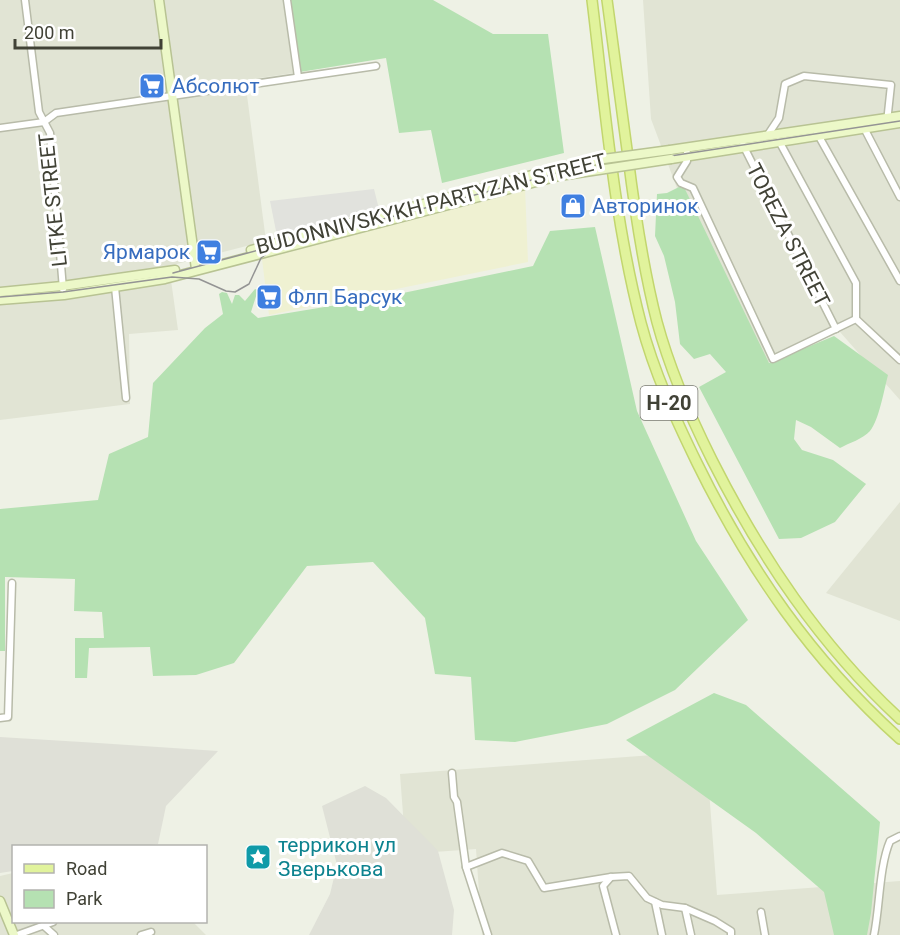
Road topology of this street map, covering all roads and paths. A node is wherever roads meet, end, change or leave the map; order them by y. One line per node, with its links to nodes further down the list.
1 (25, 0): 12 (street, LITKE STREET)
2 (159, 0): 10 (main road)
3 (287, 0): 9 (street)
4 (592, 0): 7 (main road, Н-20)
5 (607, 0): 6 (main road, Н-20)
6 (613, 49): 7 (main road); 35 (main road, Н-20)
7 (598, 51): 36 (main road, Н-20)
8 (376, 66): 9 (street)
9 (298, 77): 10 (street)
10 (172, 95): 12 (street); 23 (main road)
11 (900, 116): 13 (main road, BUDONNIVSKYKH PARTYZAN STREET)
12 (44, 122): 16 (street); 26 (street, LITKE STREET)
13 (887, 122): 14 (main road, BUDONNIVSKYKH PARTYZAN STREET); 15 (main road, BUDONNIVSKYKH PARTYZAN STREET); 19 (street)
14 (900, 123)
15 (863, 125): 17 (main road, BUDONNIVSKYKH PARTYZAN STREET); 22 (street)
16 (0, 128)
17 (817, 132): 18 (main road, BUDONNIVSKYKH PARTYZAN STREET); 24 (street)
18 (779, 138): 19 (main road, BUDONNIVSKYKH PARTYZAN STREET); 29 (street)
19 (767, 140): 20 (main road, BUDONNIVSKYKH PARTYZAN STREET)
20 (742, 144): 21 (main road, BUDONNIVSKYKH PARTYZAN STREET); 30 (street, TOREZA STREET)
21 (688, 152): 23 (main road, BUDONNIVSKYKH PARTYZAN STREET, bridge); 30 (street)
22 (900, 197)
23 (196, 267): 25 (main road, BUDONNIVSKYKH PARTYZAN STREET); 26 (main road, BUDONNIVSKYKH PARTYZAN STREET)
24 (900, 281)
25 (115, 287): 26 (main road, BUDONNIVSKYKH PARTYZAN STREET); 32 (street)
26 (63, 290): 27 (main road, BUDONNIVSKYKH PARTYZAN STREET); 28 (main road, BUDONNIVSKYKH PARTYZAN STREET)
27 (0, 292)
28 (0, 300)
29 (856, 319): 30 (street); 31 (street)
30 (836, 329)
31 (900, 360)
32 (126, 398)
33 (12, 583): 34 (street)
34 (0, 718)
35 (900, 718)
36 (900, 739)
37 (452, 773): 39 (street)
38 (900, 836): 57 (street)
39 (466, 867): 40 (street); 52 (street)
40 (611, 877): 42 (street); 53 (street)
41 (0, 900): 49 (main road)
42 (655, 902): 43 (street); 54 (street)
43 (685, 908): 48 (street); 55 (street)
44 (761, 912): 56 (street)
45 (49, 923): 46 (street)
46 (44, 926): 49 (street); 50 (street)
47 (151, 932): 51 (street)
48 (731, 933)
49 (16, 935)
50 (54, 935)
51 (141, 935)
52 (488, 935)
53 (616, 935)
54 (662, 935)
55 (691, 935)
56 (765, 935)
57 (874, 935)

